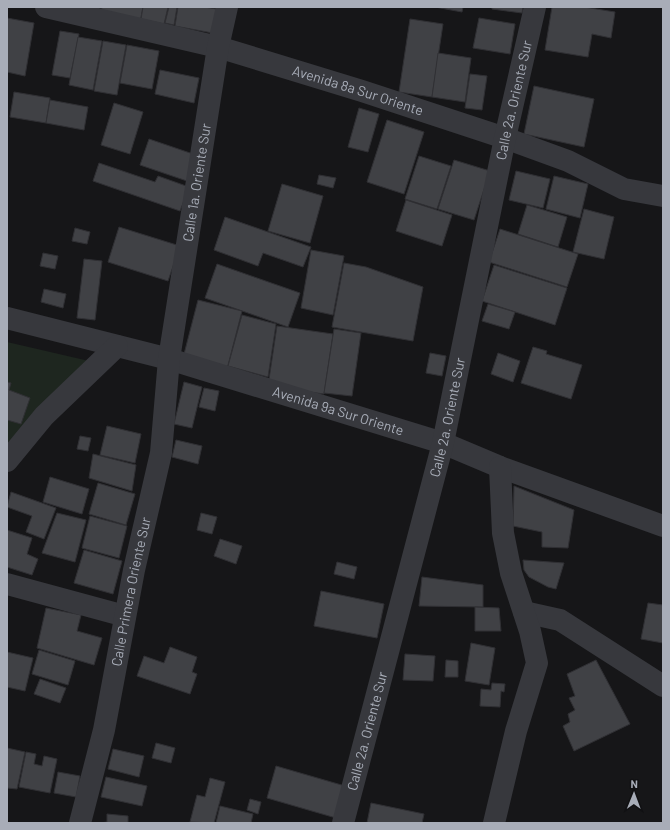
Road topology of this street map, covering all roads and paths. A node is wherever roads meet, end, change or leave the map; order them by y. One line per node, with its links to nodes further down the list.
1 (46, 7): 4 (street, Avenida 8a Sur Oriente)
2 (227, 7): 4 (street, Calle 1a. Oriente Sur)
3 (535, 7): 5 (street, Calle 2a. Oriente Sur)
4 (218, 47): 5 (street, Avenida 8a Sur Oriente); 9 (street, Calle 1a. Oriente Sur)
5 (505, 138): 6 (street, Avenida 8a Sur Oriente); 10 (street, Calle 2a. Oriente Sur)
6 (663, 196)
7 (7, 318): 8 (street, Avenida 9a Sur Oriente)
8 (117, 346): 9 (street, Avenida 9a Sur Oriente); 11 (street)
9 (169, 359): 10 (street, Avenida 9a Sur Oriente); 16 (street, Calle Primera Oriente Sur)
10 (443, 443): 12 (street, Avenida 9a Sur Oriente); 19 (street, Calle 2a. Oriente Sur)
11 (7, 461)
12 (500, 467): 13 (street, Avenida 9a Sur Oriente); 15 (street)
13 (663, 526)
14 (7, 584): 16 (street)
15 (524, 612): 17 (street); 20 (street)
16 (125, 616): 18 (street, Calle Primera Oriente Sur)
17 (663, 686)
18 (80, 823)
19 (344, 823)
20 (494, 823)

